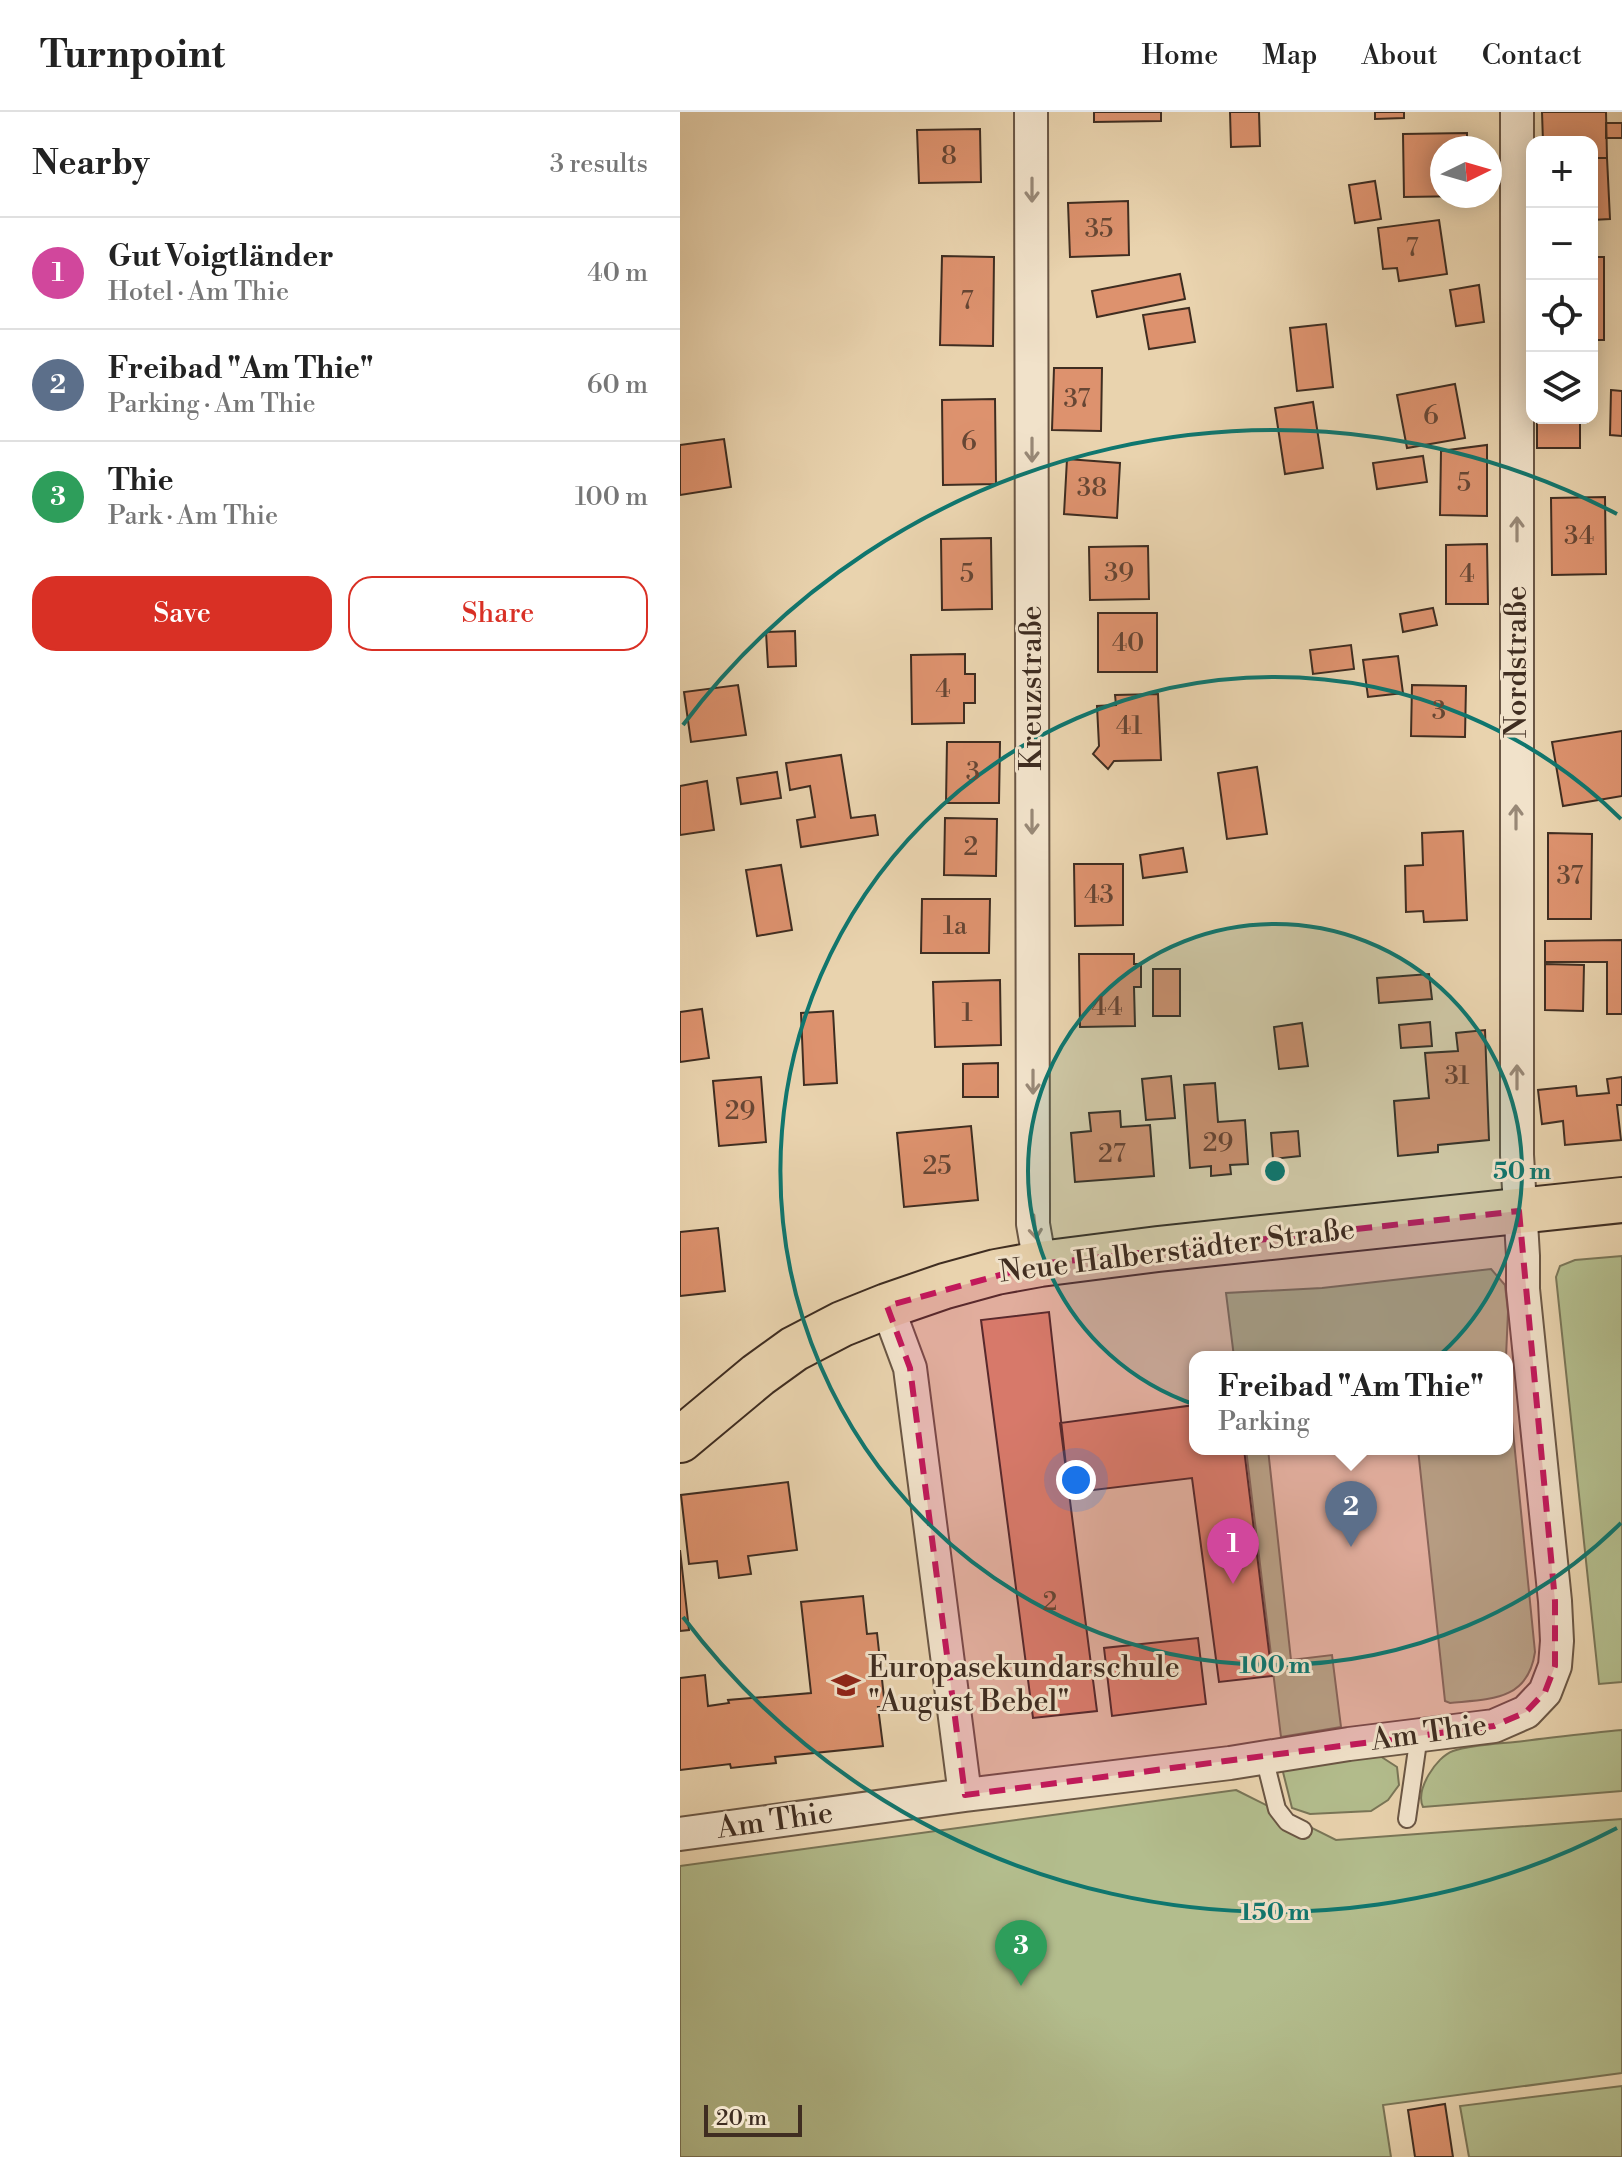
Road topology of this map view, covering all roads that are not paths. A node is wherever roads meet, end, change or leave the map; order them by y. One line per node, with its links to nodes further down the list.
1 (1031, 112): 5 (street, Kreuzstraße, one-way to 5)
2 (1517, 112): 4 (street, Nordstraße, one-way to 2)
3 (1622, 1200): 4 (main road, Neue Halberstädter Straße)
4 (1519, 1211): 5 (main road, Neue Halberstädter Straße); 8 (street, Am Thie)
5 (1040, 1264): 6 (main road, Neue Halberstädter Straße)
6 (887, 1306): 7 (main road, Neue Halberstädter Straße); 10 (street)
7 (680, 1440)
8 (1419, 1735): 9 (street, Am Thie); 11 (lane)
9 (1264, 1757): 10 (street, Am Thie); 12 (lane)
10 (965, 1795): 13 (street, Am Thie)
11 (1407, 1819)
12 (1303, 1830)
13 (680, 1834)

